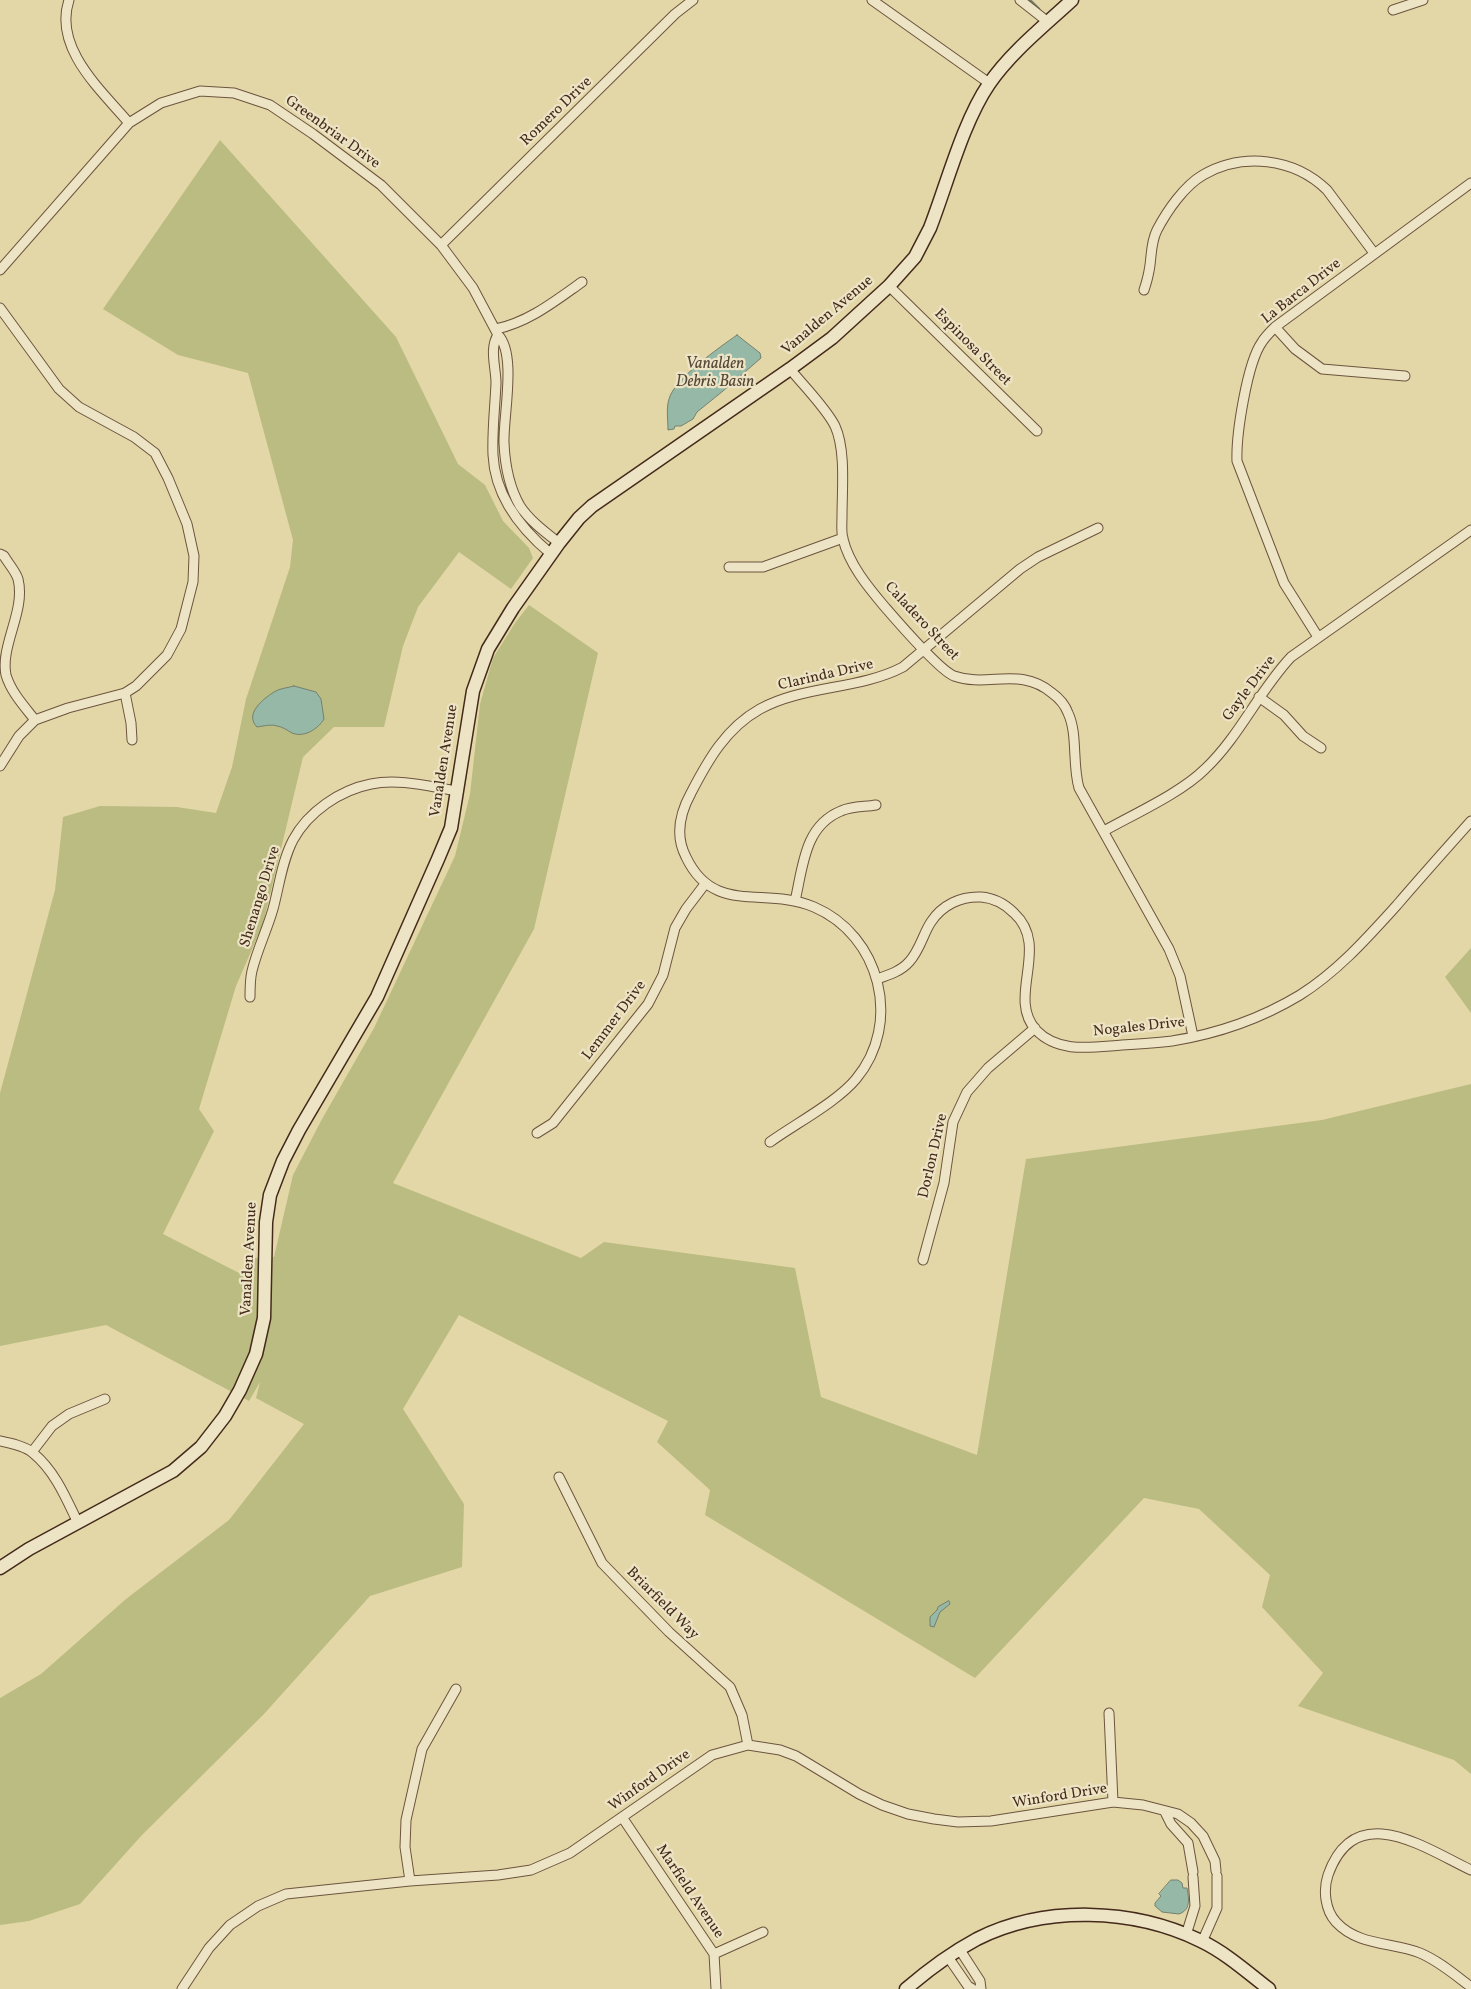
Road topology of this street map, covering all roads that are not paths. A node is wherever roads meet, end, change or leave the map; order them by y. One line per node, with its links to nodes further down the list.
1 (69, 0): 10 (street)
2 (693, 0): 12 (street, Romero Drive)
3 (872, 0): 9 (street)
4 (1020, 0): 8 (street)
5 (1072, 0): 8 (main road, Vanalden Avenue)
6 (1423, 0): 7 (street)
7 (1393, 10)
8 (1048, 22): 9 (main road, Vanalden Avenue)
9 (990, 83): 16 (main road, Vanalden Avenue)
10 (129, 123): 12 (street, Greenbriar Drive); 14 (street, Greenbriar Drive)
11 (1471, 183): 13 (street, La Barca Drive)
12 (441, 245): 20 (street, Greenbriar Drive)
13 (1374, 253): 17 (street); 19 (street, La Barca Drive)
14 (0, 270)
15 (582, 282): 20 (street)
16 (889, 286): 21 (main road, Vanalden Avenue); 23 (street, Espinosa Street)
17 (1144, 290)
18 (0, 308): 33 (street)
19 (1275, 327): 22 (street); 31 (street, La Barca Drive)
20 (497, 332): 27 (street, Greenbriar Drive); 29 (street)
21 (790, 369): 26 (street, Caladero Street); 27 (main road, Vanalden Avenue)
22 (1405, 376)
23 (1037, 431)
24 (1098, 528): 32 (street, Clarinda Drive)
25 (1471, 530): 31 (street, Gayle Drive)
26 (842, 538): 30 (street); 32 (street, Caladero Street)
27 (559, 543): 29 (main road, Vanalden Avenue)
28 (0, 554): 35 (street)
29 (551, 554): 39 (main road, Vanalden Avenue)
30 (729, 567)
31 (1318, 637): 34 (street, Gayle Drive)
32 (925, 650): 42 (street, Caladero Street); 43 (street, Clarinda Drive)
33 (124, 693): 35 (street); 36 (street)
34 (1260, 696): 37 (street); 42 (street, Gayle Drive)
35 (35, 720): 38 (street)
36 (132, 740)
37 (1321, 748)
38 (0, 766)
39 (458, 791): 46 (street, Shenango Drive); 56 (main road, Vanalden Avenue)
40 (876, 806): 44 (street)
41 (1471, 821): 48 (street, Nogales Drive)
42 (1104, 831): 48 (street, Caladero Street)
43 (705, 884): 44 (street, Clarinda Drive); 49 (street, Lemmer Drive)
44 (796, 901): 45 (street, Clarinda Drive)
45 (877, 979): 47 (street); 50 (street, Clarinda Drive)
46 (250, 997)
47 (1035, 1028): 48 (street, Nogales Drive); 51 (street, Dorlon Drive)
48 (1193, 1036)
49 (537, 1133)
50 (770, 1142)
51 (923, 1260)
52 (104, 1399): 54 (street)
53 (0, 1441): 54 (street)
54 (32, 1452): 56 (street)
55 (559, 1477): 60 (street, Briarfield Way)
56 (78, 1523): 57 (main road, Vanalden Avenue)
57 (0, 1568)
58 (456, 1689): 65 (street)
59 (1109, 1712): 61 (street)
60 (748, 1745): 61 (street, Winford Drive); 63 (street, Winford Drive)
61 (1113, 1802): 62 (street, Winford Drive)
62 (1165, 1812): 67 (street); 68 (street, Winford Drive)
63 (622, 1817): 65 (street, Winford Drive); 70 (street, Marfield Avenue)
64 (1471, 1870): 72 (street)
65 (410, 1881): 73 (street, Winford Drive)
66 (763, 1932): 70 (street)
67 (1186, 1935): 68 (main road); 69 (main road)
68 (1202, 1942): 78 (main road)
69 (960, 1950): 71 (main road); 77 (street)
70 (714, 1954): 74 (street, Marfield Avenue)
71 (948, 1957): 75 (main road); 76 (street)
72 (1471, 1987)
73 (182, 1989)
74 (716, 1989)
75 (906, 1989)
76 (973, 1989)
77 (981, 1989)
78 (1269, 1989)

